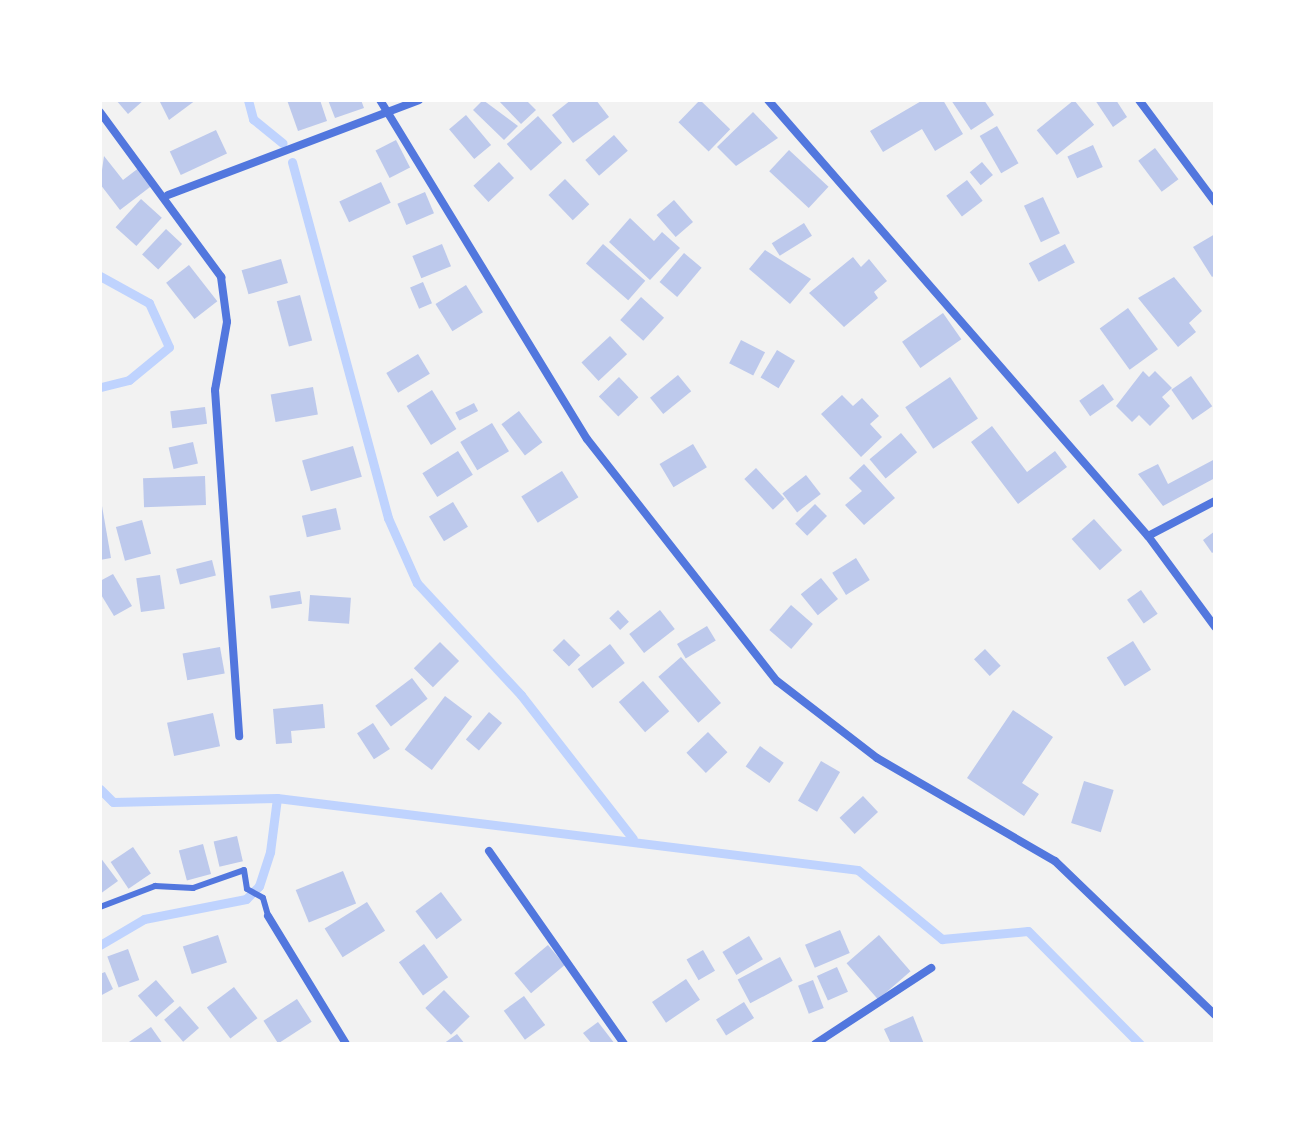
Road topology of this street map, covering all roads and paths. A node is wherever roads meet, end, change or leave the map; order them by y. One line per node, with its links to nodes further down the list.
1 (380, 100): 6 (street)
2 (419, 100): 6 (street)
3 (768, 100): 10 (street)
4 (1139, 100): 8 (street)
5 (100, 112): 7 (street)
6 (389, 114): 7 (street); 17 (street)
7 (168, 195): 12 (street)
8 (1215, 202)
9 (1215, 501): 10 (street)
10 (1148, 536): 11 (street)
11 (1215, 627)
12 (239, 736)
13 (489, 851): 20 (street)
14 (100, 907): 15 (lane)
15 (268, 916): 19 (street)
16 (931, 968): 18 (street)
17 (1215, 1015)
18 (826, 1041): 21 (street)
19 (346, 1044)
20 (624, 1044)
21 (815, 1044)

